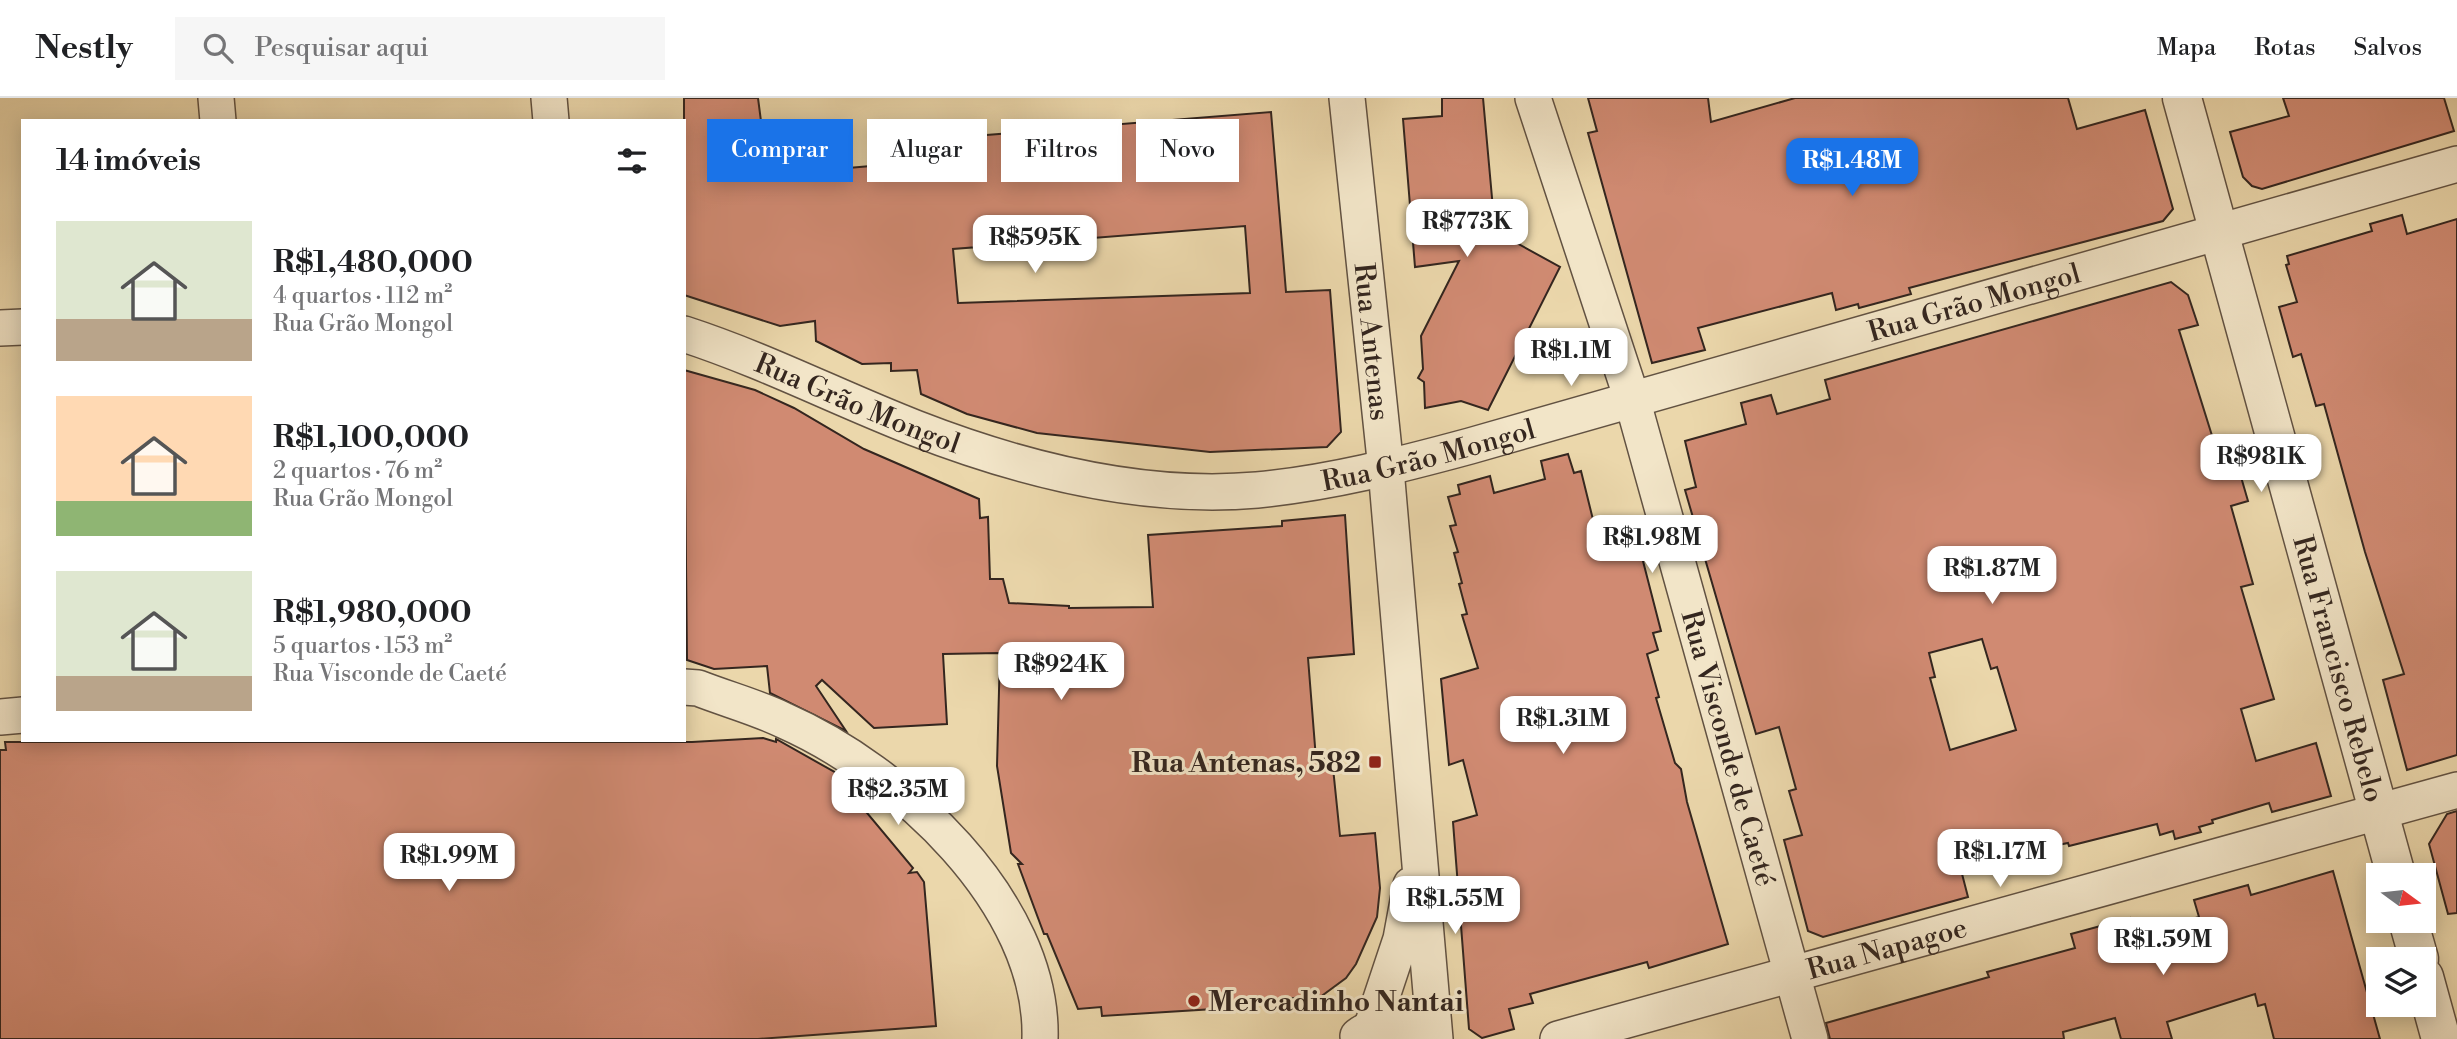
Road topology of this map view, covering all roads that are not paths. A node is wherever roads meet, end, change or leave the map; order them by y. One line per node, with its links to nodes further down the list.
1 (216, 98): 6 (street)
2 (549, 98): 7 (street)
3 (1347, 98): 14 (street, Rua Antenas)
4 (1533, 98): 13 (street, Rua Visconde de Caeté)
5 (2182, 98): 9 (street, Rua Francisco Rebelo)
6 (218, 119)
7 (551, 119)
8 (2457, 164): 9 (street, Rua Grão Mongol)
9 (2220, 233): 13 (street, Rua Grão Mongol); 19 (street, Rua Francisco Rebelo)
10 (21, 327): 11 (street)
11 (0, 328)
12 (686, 335): 14 (street, Rua Grão Mongol)
13 (1632, 399): 14 (street, Rua Grão Mongol); 22 (street, Rua Visconde de Caeté)
14 (1386, 469): 20 (street, Rua Antenas)
15 (686, 687): 25 (street)
16 (21, 715): 17 (street)
17 (0, 717)
18 (2457, 790): 19 (street, Rua Napagoe)
19 (2379, 813): 21 (street, Rua Francisco Rebelo); 22 (street, Rua Napagoe)
20 (1419, 837): 24 (street, Rua Antenas); 27 (street, Rua Antenas)
21 (2393, 863)
22 (1792, 976): 28 (street, Rua Napagoe); 29 (street, Rua Visconde de Caeté)
23 (2435, 1017): 30 (street)
24 (1359, 1035): 26 (street)
25 (1040, 1039)
26 (1429, 1039)
27 (1435, 1039)
28 (1558, 1039)
29 (1810, 1039)
30 (2441, 1039)

